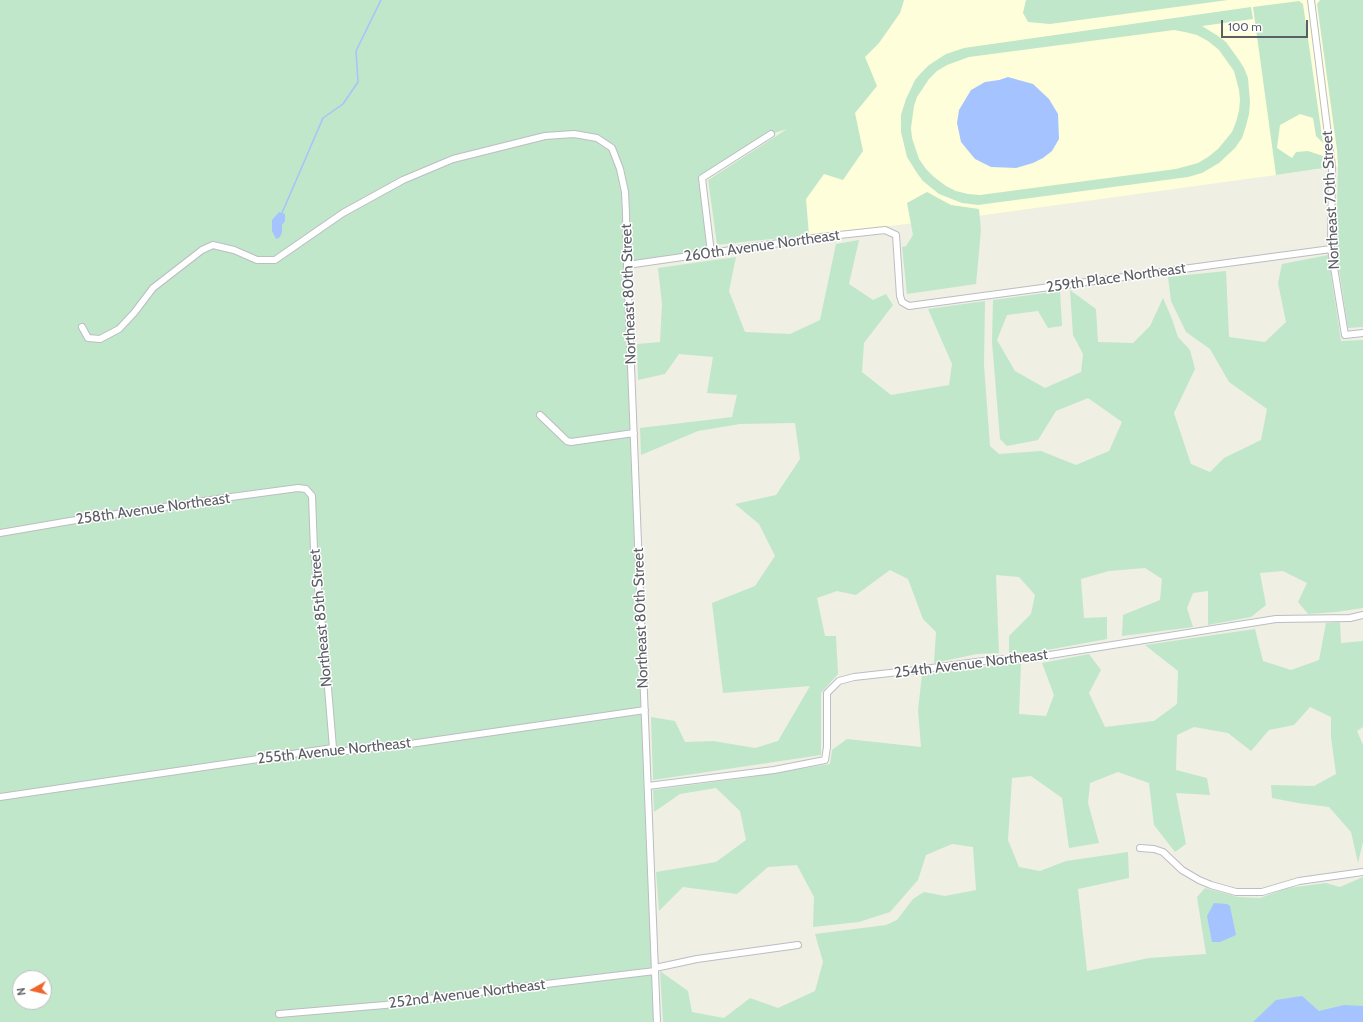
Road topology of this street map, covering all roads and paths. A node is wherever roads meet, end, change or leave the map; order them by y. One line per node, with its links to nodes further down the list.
1 (1310, 0): 3 (street, Northeast 70th Street)
2 (771, 134): 4 (street)
3 (1331, 249): 6 (street, 259th Place Northeast); 8 (street, Northeast 70th Street)
4 (711, 253): 5 (street, 260th Avenue Northeast); 6 (street, 260th Avenue Northeast)
5 (627, 265): 7 (street, Northeast 80th Street); 10 (street, Northeast 80th Street)
6 (902, 302)
7 (82, 327)
8 (1363, 333)
9 (540, 416): 10 (street)
10 (634, 434): 14 (street, Northeast 80th Street)
11 (306, 489): 12 (street, 258th Avenue Northeast); 15 (street, Northeast 85th Street)
12 (0, 533)
13 (1363, 615): 16 (street, 254th Avenue Northeast)
14 (645, 710): 15 (street, 255th Avenue Northeast); 16 (street, Northeast 80th Street)
15 (333, 748): 17 (street, 255th Avenue Northeast)
16 (648, 786): 21 (street, Northeast 80th Street)
17 (0, 797)
18 (1140, 848): 19 (street)
19 (1363, 872)
20 (798, 945): 21 (street, 252nd Avenue Northeast)
21 (655, 970): 22 (street, 252nd Avenue Northeast); 23 (street, Northeast 80th Street)
22 (279, 1014)
23 (657, 1022)

